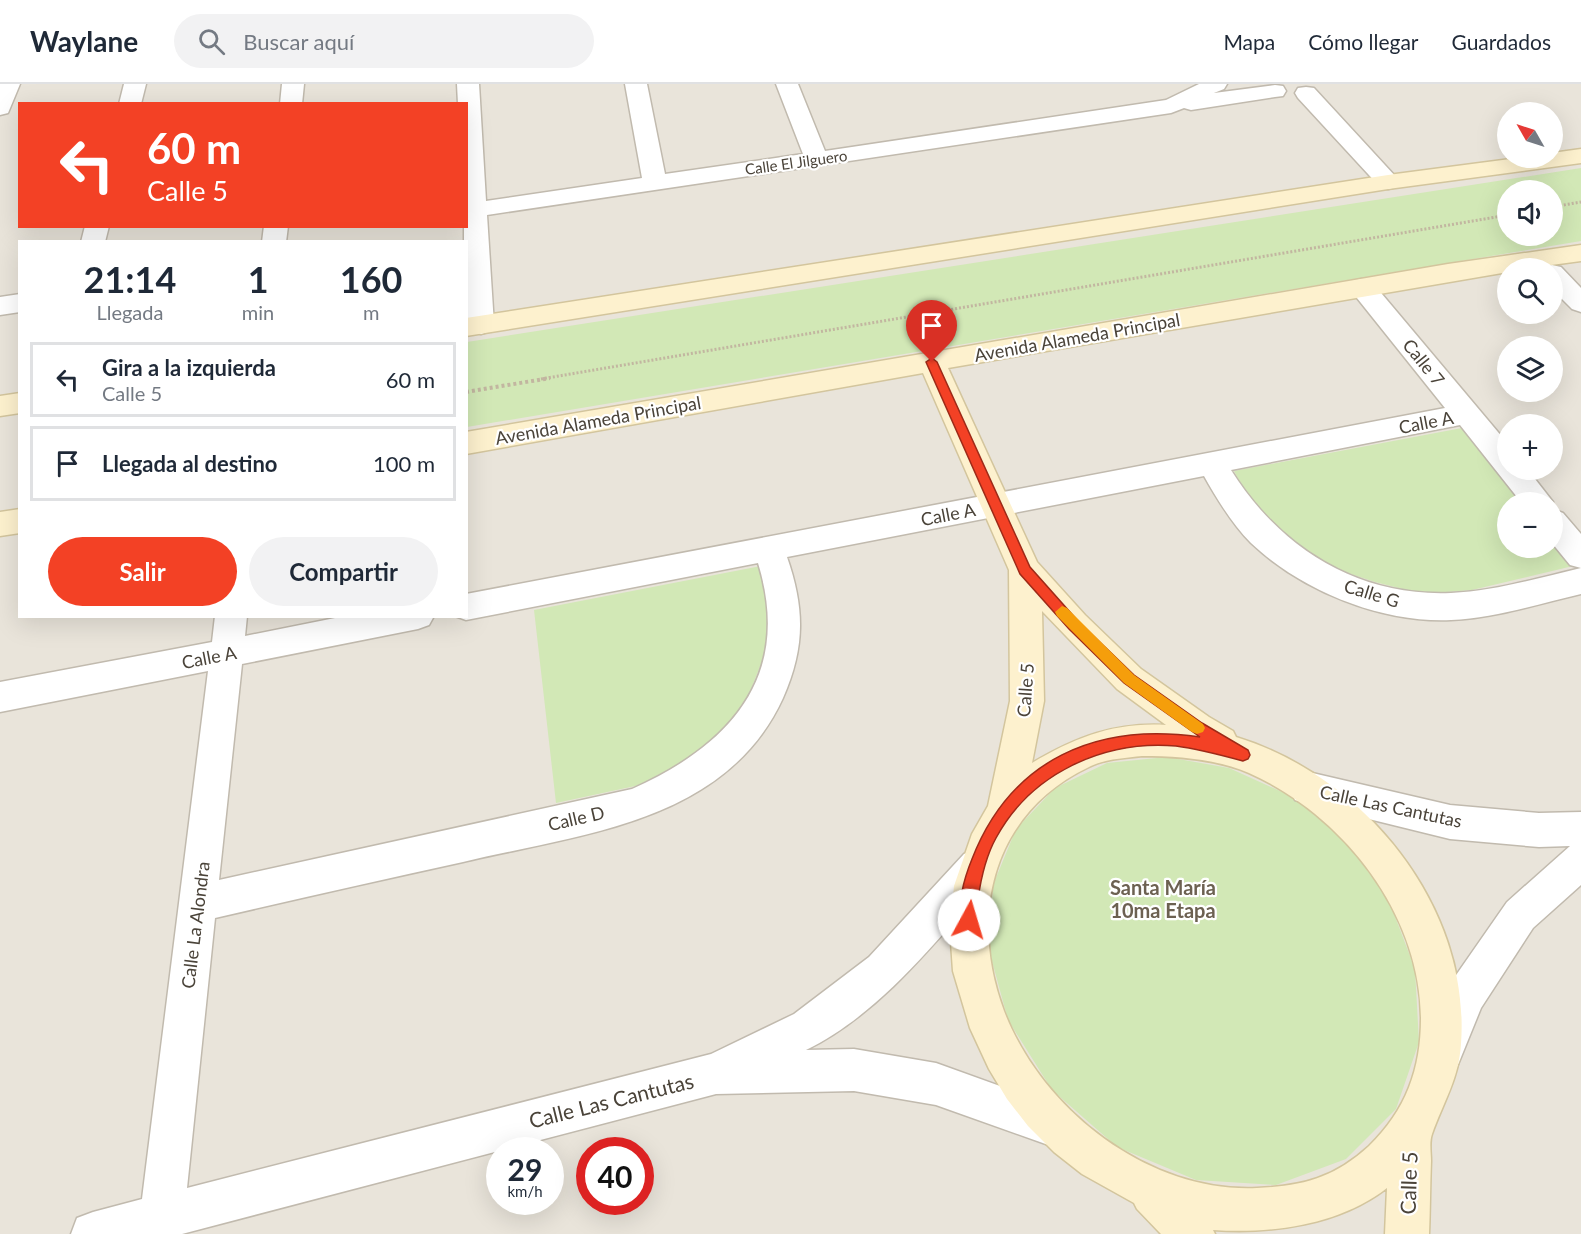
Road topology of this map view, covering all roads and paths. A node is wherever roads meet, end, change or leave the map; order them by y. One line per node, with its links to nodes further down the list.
1 (9, 84): 15 (street)
2 (135, 84): 12 (street)
3 (293, 84): 13 (street)
4 (468, 84): 22 (street)
5 (636, 84): 19 (street)
6 (787, 84): 17 (street)
7 (1216, 84): 14 (street)
8 (1254, 84): 10 (street)
9 (1328, 84): 11 (street)
10 (1275, 91): 11 (street); 14 (street)
11 (1306, 93): 18 (street)
12 (130, 102)
13 (291, 102)
14 (1171, 106): 17 (street, Calle El Jilguero)
15 (0, 108)
16 (1581, 156): 18 (street)
17 (817, 159): 19 (street, Calle El Jilguero)
18 (1388, 182): 32 (street)
19 (655, 183): 22 (street, Calle El Jilguero)
20 (1581, 202): 21 (path)
21 (1563, 205)
22 (474, 210): 32 (street)
23 (1497, 217): 34 (path)
24 (1581, 253): 25 (street, Avenida Alameda Principal)
25 (1563, 260)
26 (1497, 272): 28 (street, Avenida Alameda Principal)
27 (1563, 284): 30 (street)
28 (1362, 287): 33 (street, Avenida Alameda Principal); 37 (street, Calle 7)
29 (18, 303): 31 (street)
30 (1581, 303)
31 (0, 306)
32 (474, 326)
33 (932, 362): 38 (street, Avenida Alameda Principal); 43 (street, Calle 5)
34 (468, 392)
35 (18, 403): 36 (street)
36 (0, 406)
37 (1466, 414): 39 (street, Calle 7); 40 (street, Calle A)
38 (468, 443)
39 (1497, 452)
40 (1211, 463): 43 (street, Calle A); 50 (street, Calle G)
41 (1519, 480): 42 (street)
42 (1530, 492)
43 (996, 505): 47 (street, Calle A); 49 (street, Calle 5)
44 (18, 521): 45 (street)
45 (0, 524)
46 (1563, 534): 48 (street)
47 (769, 549): 51 (street, Calle A); 62 (street, Calle D)
48 (1581, 556)
49 (1025, 570): 56 (street, Calle 5); 58 (street, Calle 5)
50 (1581, 581)
51 (468, 607)
52 (231, 618): 54 (street, Calle La Alondra)
53 (408, 618): 54 (street, Calle A)
54 (226, 653): 55 (street, Calle A); 62 (street, Calle La Alondra)
55 (0, 697)
56 (1243, 755): 57 (street); 58 (street)
57 (1308, 788): 59 (street, Calle Las Cantutas); 63 (street)
58 (1006, 808): 61 (street)
59 (1581, 829)
60 (1581, 860): 63 (street)
61 (977, 867): 64 (street); 65 (street)
62 (197, 904): 68 (street, Calle La Alondra)
63 (1440, 1061): 66 (street)
64 (716, 1073): 65 (street, Calle Las Cantutas); 68 (street, Calle Las Cantutas)
65 (1061, 1129): 67 (street)
66 (1410, 1132): 67 (street); 71 (street, Calle 5)
67 (1139, 1183): 70 (street)
68 (161, 1225): 69 (street, Calle Las Cantutas)
69 (93, 1234)
70 (1193, 1234)
71 (1407, 1234)

